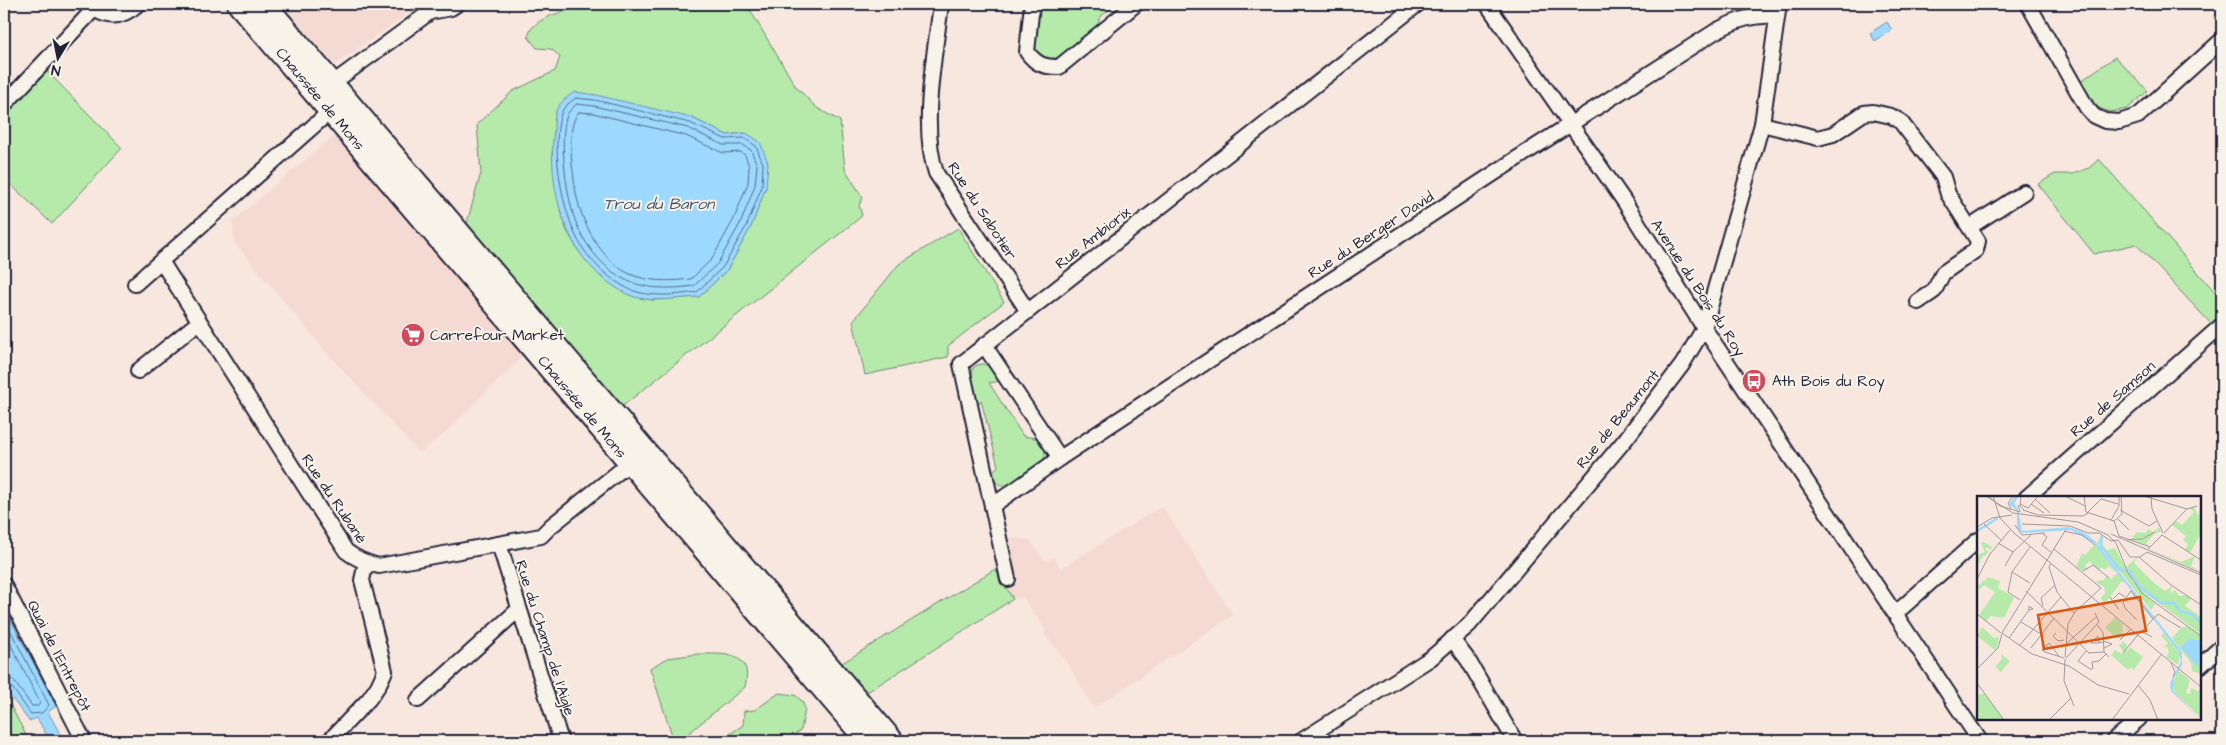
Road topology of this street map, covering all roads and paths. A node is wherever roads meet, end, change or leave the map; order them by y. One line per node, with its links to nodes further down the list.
1 (138, 4): 11 (street)
2 (239, 4): 14 (main road, Chaussée de Mons)
3 (264, 4): 14 (main road, Chaussée de Mons)
4 (457, 4): 14 (street)
5 (941, 4): 23 (street, Rue du Sabotier)
6 (1032, 4): 7 (street)
7 (1136, 4)
8 (1418, 4): 23 (street, Rue Ambiorix)
9 (1487, 4): 17 (street, Avenue du Bois du Roy)
10 (2028, 4): 13 (street)
11 (91, 6): 15 (street)
12 (1778, 10): 16 (street, Rue de Beaumont); 17 (street, Rue du Berger David)
13 (2222, 40)
14 (331, 97): 20 (street); 29 (main road, Chaussée de Mons)
15 (4, 105)
16 (1762, 124): 19 (street); 26 (street, Rue de Beaumont)
17 (1570, 125): 26 (street, Avenue du Bois du Roy); 30 (street, Rue du Berger David)
18 (2024, 192): 19 (street)
19 (1970, 227): 22 (street)
20 (160, 261): 21 (street); 24 (street, Rue du Rubané)
21 (135, 284)
22 (1918, 302)
23 (1027, 310): 27 (street, Rue Ambiorix)
24 (199, 322): 28 (street); 35 (street, Rue du Rubané)
25 (2222, 325): 31 (street, Rue de Samson)
26 (1704, 328): 39 (street, Avenue du Bois du Roy); 40 (street, Rue de Beaumont)
27 (984, 345): 30 (street); 32 (street, Rue Ambiorix)
28 (138, 371)
29 (637, 457): 34 (street, Rue du Rubané); 48 (main road, Chaussée de Mons); 49 (main road, Chaussée de Mons)
30 (1060, 458): 32 (street, Rue du Berger David)
31 (2028, 496)
32 (992, 506): 36 (street, Rue Ambiorix)
33 (1977, 541): 39 (street)
34 (499, 544): 35 (street, Rue du Rubané); 38 (street, Rue du Champ de l'Aigle)
35 (366, 563): 46 (street)
36 (1008, 579)
37 (4, 585): 45 (street, Quai de l'Entrepôt)
38 (518, 610): 43 (street); 47 (street, Rue du Champ de l'Aigle)
39 (1896, 613): 52 (street, Avenue du Bois du Roy)
40 (1452, 640): 50 (street, Rue de Beaumont); 51 (street)
41 (2222, 646): 42 (street)
42 (2201, 665)
43 (418, 700)
44 (2138, 720): 53 (street)
45 (84, 741)
46 (329, 741)
47 (561, 741)
48 (868, 741)
49 (892, 741)
50 (1301, 741)
51 (1515, 741)
52 (1980, 741)
53 (2113, 741)

